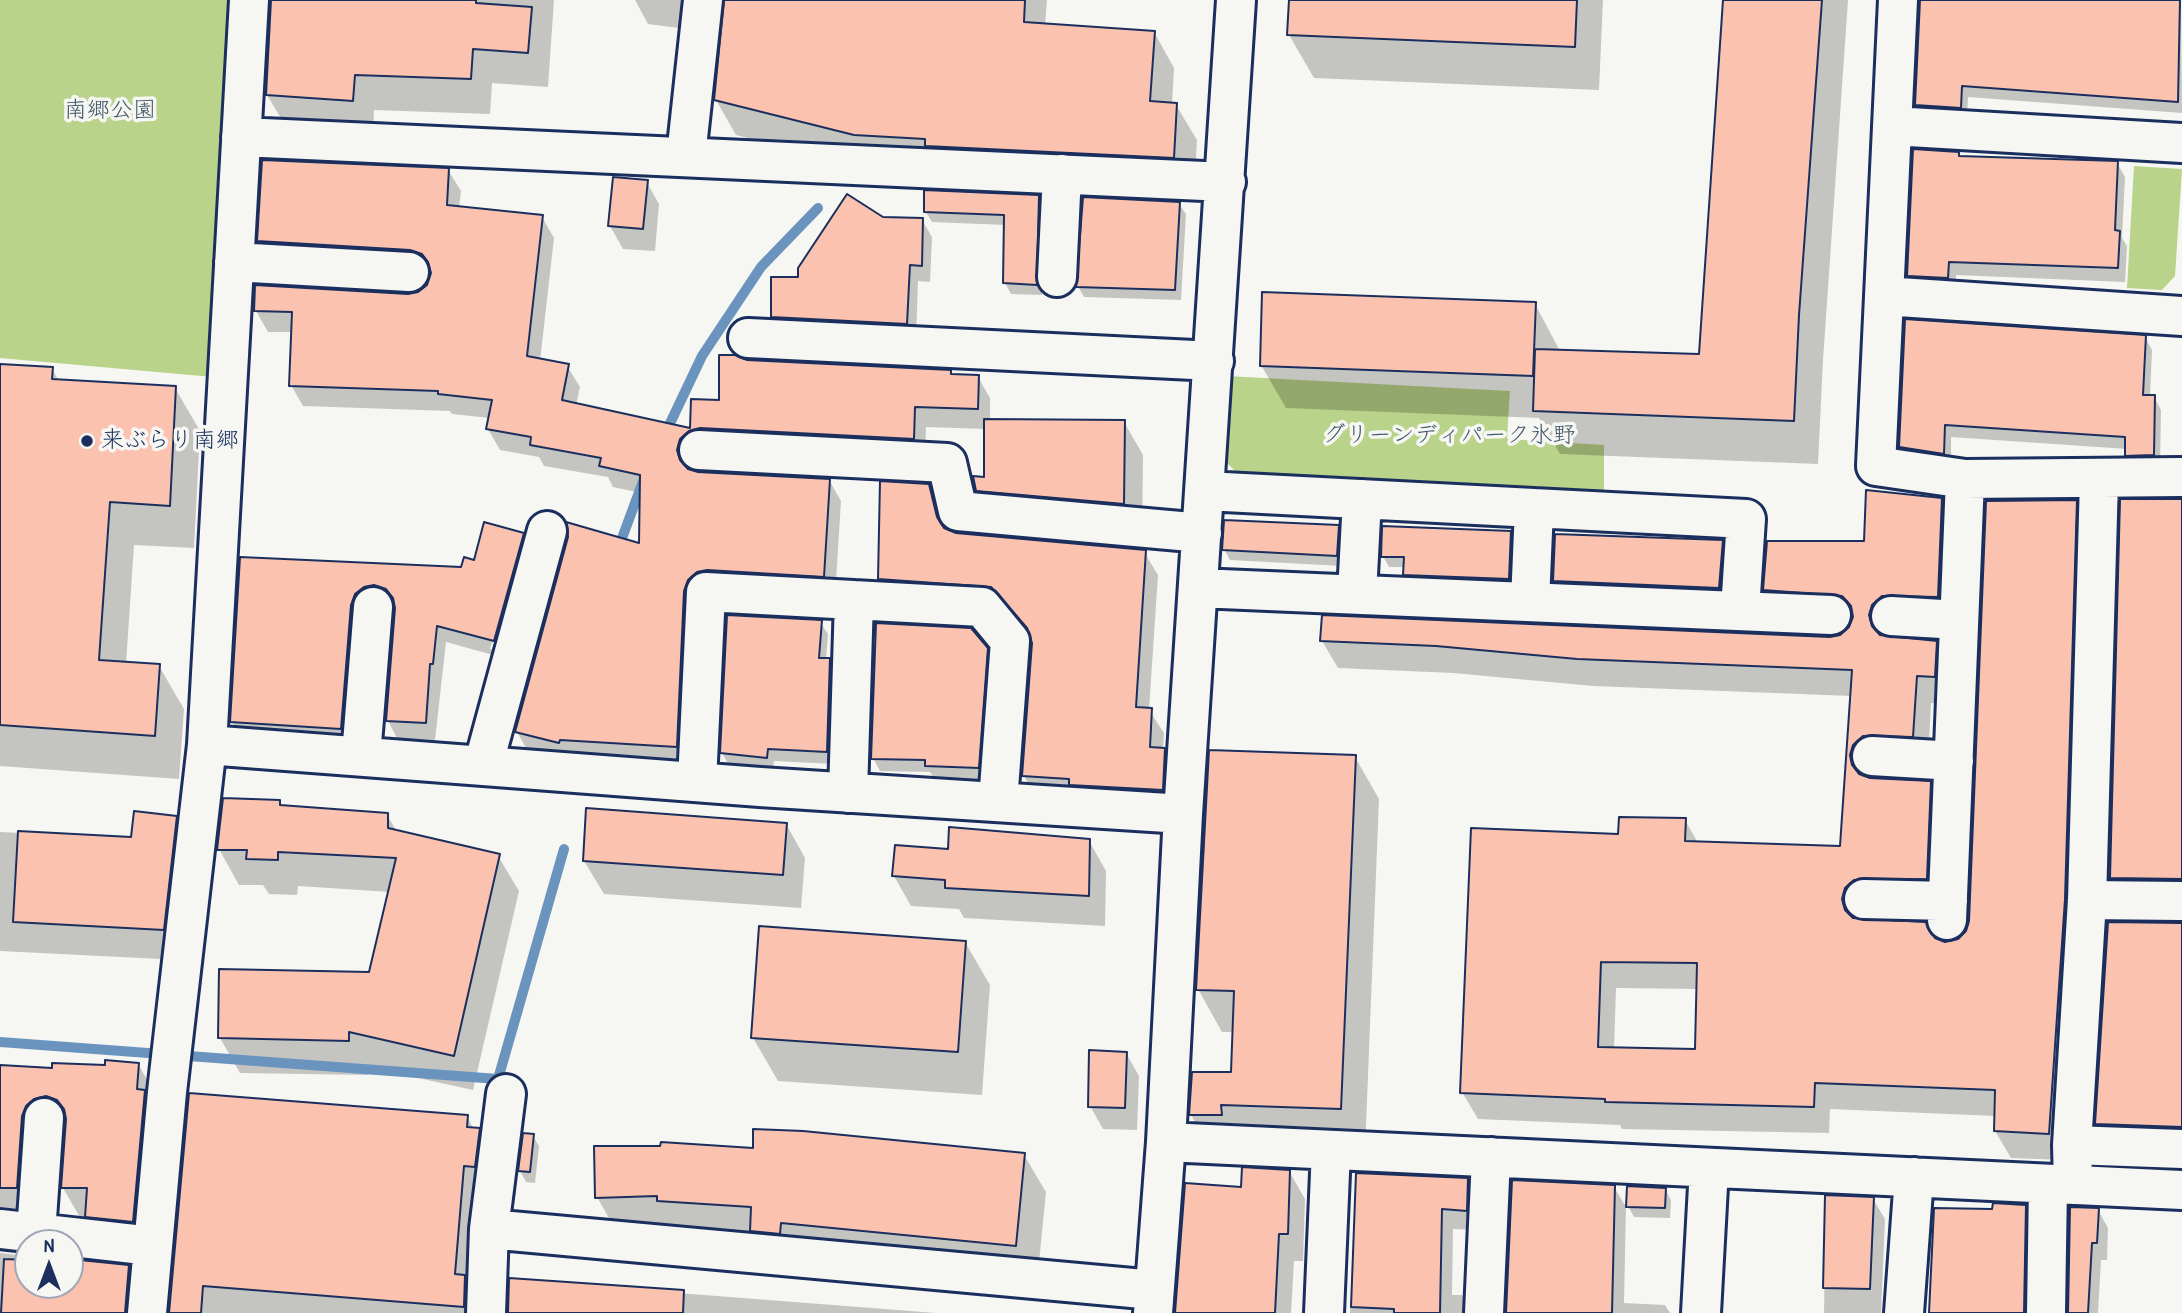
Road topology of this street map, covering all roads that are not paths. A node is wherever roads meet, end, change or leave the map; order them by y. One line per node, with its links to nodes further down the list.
1 (249, 0): 6 (street)
2 (703, 0): 8 (street)
3 (1236, 0): 10 (street)
4 (1899, 0): 5 (street)
5 (1892, 126): 7 (street); 14 (street)
6 (241, 137): 8 (street); 11 (street)
7 (2182, 144)
8 (685, 156): 9 (street)
9 (1062, 174): 10 (street); 13 (street)
10 (1226, 182): 17 (street)
11 (234, 262): 12 (street); 36 (street)
12 (410, 272)
13 (1057, 277)
14 (1884, 296): 15 (street); 20 (street)
15 (2182, 316)
16 (748, 338): 17 (street)
17 (1214, 361): 22 (street)
18 (699, 450): 26 (street)
19 (2182, 477): 21 (street)
20 (1965, 479): 21 (street); 35 (street)
21 (2099, 480): 46 (street)
22 (1205, 491): 23 (street); 26 (street)
23 (1362, 499): 24 (street); 28 (street)
24 (1534, 508): 30 (street); 32 (street)
25 (547, 531): 40 (street)
26 (1202, 533): 27 (street)
27 (1198, 588): 28 (street); 44 (street)
28 (1357, 594): 30 (street)
29 (854, 600): 41 (street); 42 (street); 43 (street)
30 (1530, 602): 32 (street)
31 (373, 607): 38 (street)
32 (1740, 610): 33 (street)
33 (1831, 615)
34 (1891, 616): 35 (street)
35 (1959, 620): 39 (street)
36 (207, 745): 38 (street); 62 (street)
37 (1872, 756): 39 (street)
38 (361, 757): 40 (street)
39 (1954, 761): 45 (street)
40 (483, 766): 41 (street)
41 (697, 782): 42 (street)
42 (848, 793): 43 (street)
43 (998, 803): 44 (street)
44 (1183, 814): 50 (street)
45 (1864, 899)
46 (2087, 900): 47 (street); 51 (street)
47 (2182, 901)
48 (506, 1094): 60 (street)
49 (44, 1118): 59 (street)
50 (1166, 1142): 53 (street); 63 (street)
51 (2072, 1145): 52 (street); 57 (street)
52 (2182, 1149)
53 (1331, 1150): 54 (street); 66 (street)
54 (1491, 1157): 55 (street); 67 (street)
55 (1709, 1168): 56 (street); 68 (street)
56 (1913, 1177): 57 (street); 69 (street)
57 (2060, 1185): 58 (street); 70 (street)
58 (2182, 1190)
59 (18, 1229)
60 (489, 1229): 63 (street); 65 (street)
61 (84, 1238): 62 (street)
62 (152, 1246): 64 (street)
63 (1153, 1302)
64 (147, 1313)
65 (486, 1313)
66 (1324, 1313)
67 (1483, 1313)
68 (1701, 1313)
69 (1904, 1313)
70 (2046, 1313)

